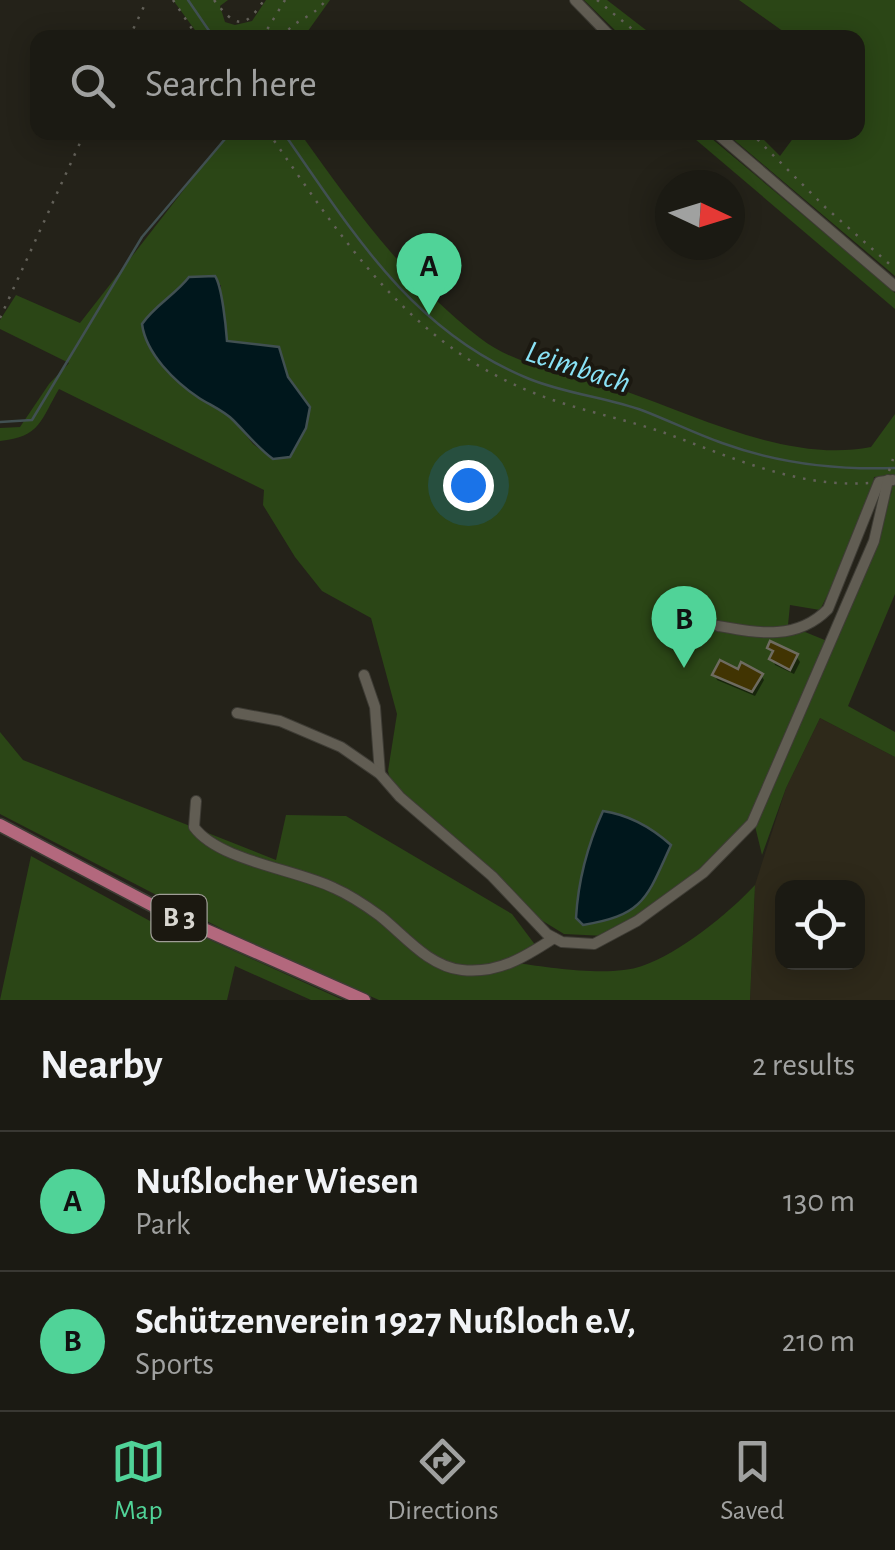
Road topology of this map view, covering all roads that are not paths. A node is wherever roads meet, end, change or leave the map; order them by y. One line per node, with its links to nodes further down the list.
1 (575, 0): 2 (street)
2 (604, 30)
3 (724, 140): 4 (street)
4 (895, 286)
5 (888, 479): 6 (street); 12 (street)
6 (718, 626)
7 (364, 675): 9 (street)
8 (237, 713): 9 (street)
9 (380, 774): 12 (street)
10 (196, 801): 12 (street)
11 (0, 825): 13 (main road, B 3)
12 (554, 938)
13 (364, 1000)

